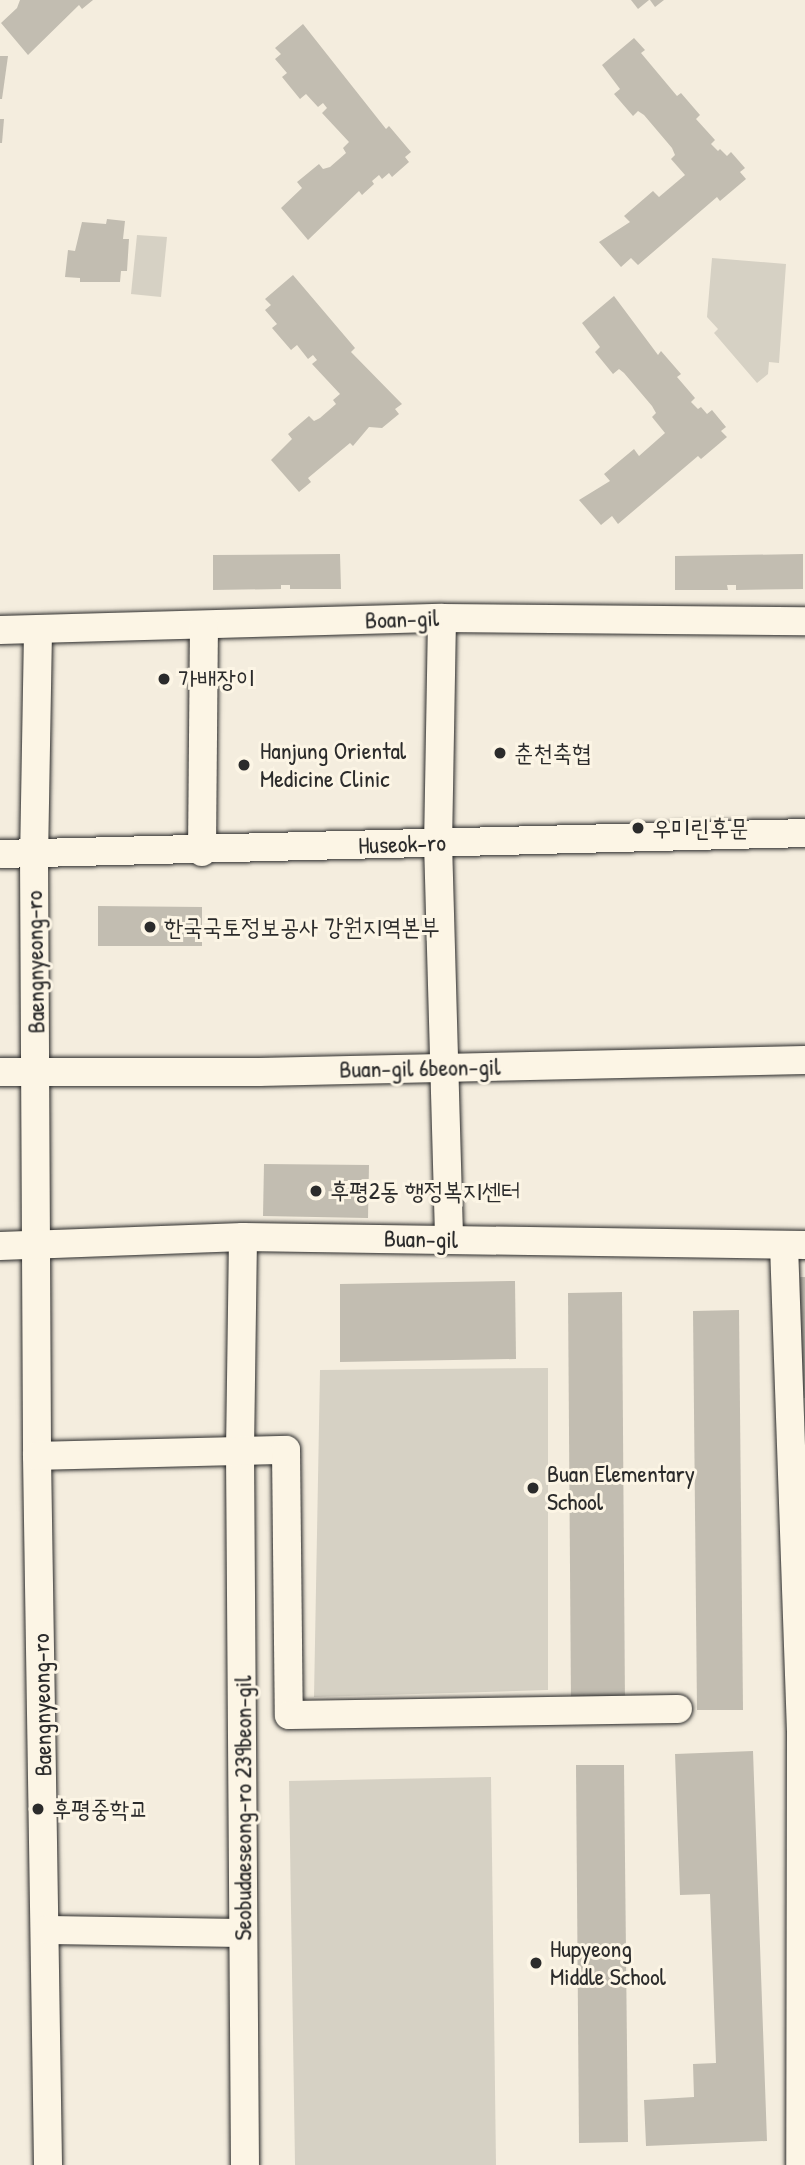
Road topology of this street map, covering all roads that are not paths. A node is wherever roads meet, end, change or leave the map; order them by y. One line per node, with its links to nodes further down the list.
1 (442, 618): 2 (street, Boan-gil); 3 (street, Boan-gil); 7 (street)
2 (805, 621)
3 (204, 625): 5 (street, Boan-gil); 8 (street)
4 (0, 630): 5 (street, Boan-gil)
5 (38, 631): 10 (street, Baengnyeong-ro)
6 (805, 833): 7 (street, Huseok-ro)
7 (438, 842): 8 (street, Huseok-ro); 12 (street)
8 (202, 852): 10 (street, Huseok-ro)
9 (0, 854): 10 (street, Huseok-ro)
10 (34, 854): 13 (street, Baengnyeong-ro)
11 (805, 1060): 12 (street, Buan-gil 6beon-gil)
12 (446, 1068): 13 (street, Buan-gil 6beon-gil); 16 (street)
13 (36, 1071): 14 (street); 18 (street, Baengnyeong-ro)
14 (0, 1072)
15 (243, 1237): 16 (street, Buan-gil); 18 (street, Buan-gil); 20 (street, Seobudaeseong-ro 239beon-gil)
16 (449, 1240): 17 (street, Buan-gil)
17 (794, 1245): 27 (street)
18 (36, 1246): 19 (street); 21 (street, Baengnyeong-ro)
19 (0, 1247)
20 (240, 1451): 21 (street); 22 (street); 24 (street, Seobudaeseong-ro 239beon-gil)
21 (37, 1456): 23 (street, Baengnyeong-ro)
22 (678, 1709)
23 (47, 1930): 24 (street); 25 (street, Baengnyeong-ro)
24 (243, 1933): 26 (street, Seobudaeseong-ro 239beon-gil)
25 (48, 2165)
26 (245, 2165)
27 (800, 2165)

